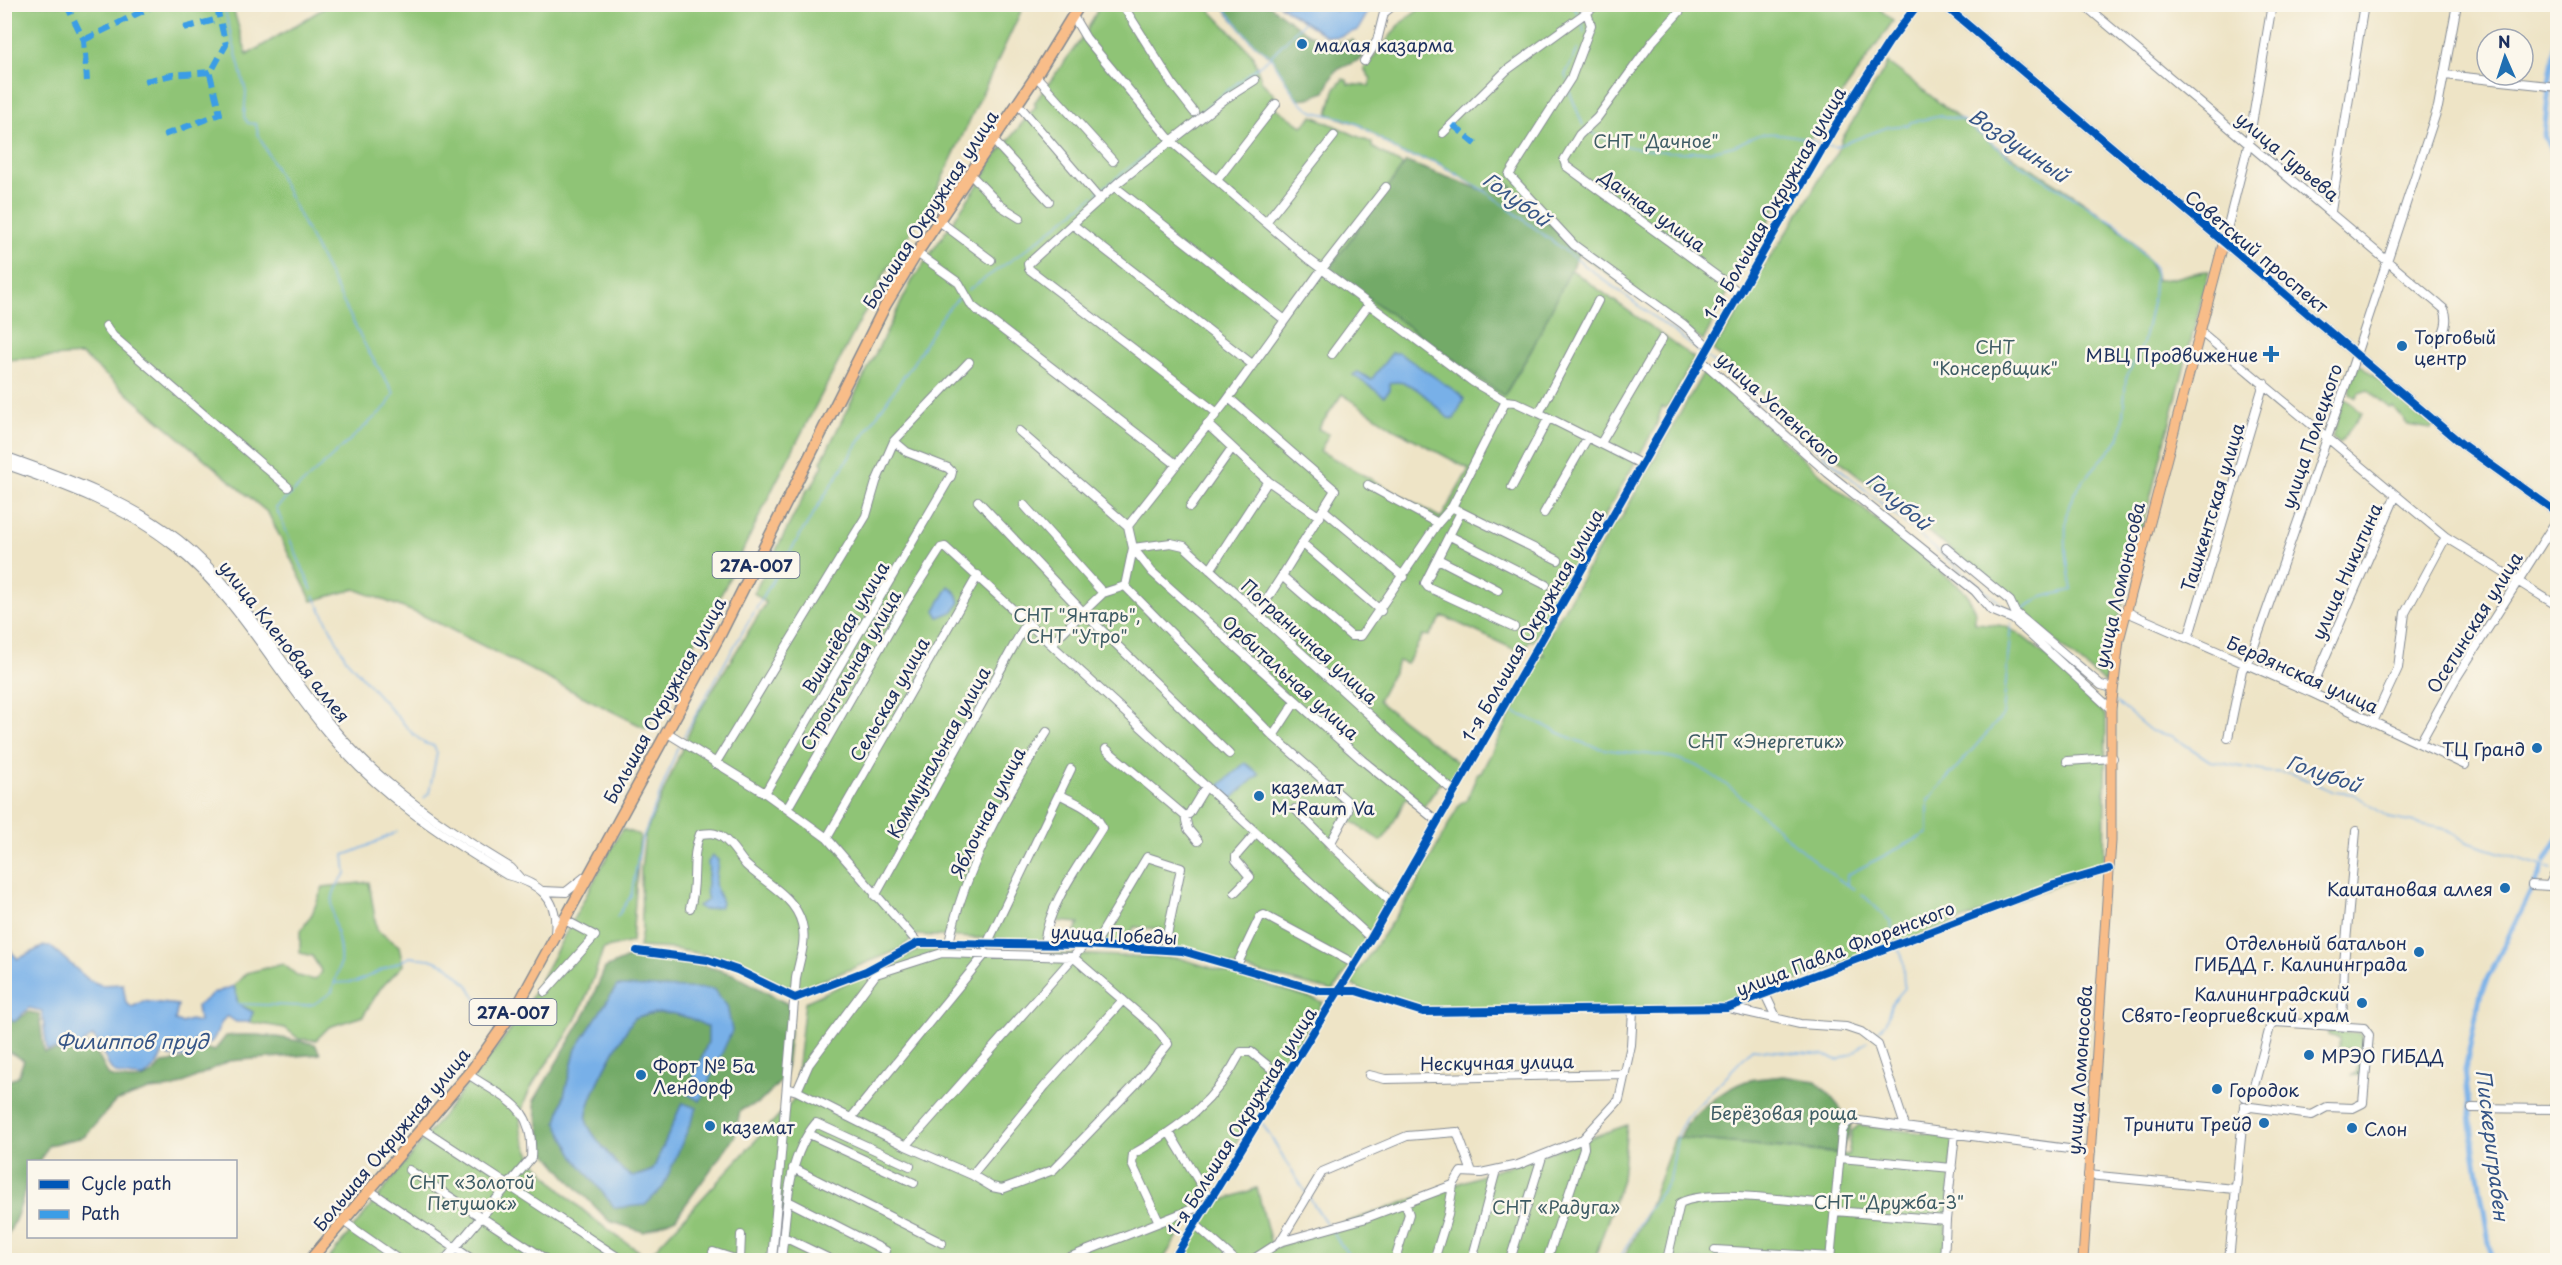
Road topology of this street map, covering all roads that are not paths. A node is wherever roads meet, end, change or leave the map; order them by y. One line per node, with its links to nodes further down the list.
1 (1080, 4): 13 (highway, Большая Окружная улица / 27А-007)
2 (1122, 4): 21 (street)
3 (1395, 4): 14 (street)
4 (1598, 4): 12 (street)
5 (1682, 4): 44 (street, Дачная улица)
6 (1918, 4): 44 (street, 1-я Большая Окружная улица)
7 (1943, 4): 39 (main road, Советский проспект)
8 (2272, 4): 26 (street, улица Ломоносова)
9 (2364, 4): 34 (street)
10 (2457, 4): 15 (street, улица Полецкого)
11 (2088, 6): 26 (street, улица Гурьева)
12 (1587, 13): 22 (street); 52 (street)
13 (1073, 16): 16 (highway, Большая Окружная улица / 27А-007); 25 (street)
14 (1364, 61)
15 (2445, 75): 18 (street); 42 (street, улица Полецкого)
16 (1036, 76): 19 (highway, Большая Окружная улица / 27А-007); 27 (street)
17 (1255, 80): 25 (street)
18 (2558, 87)
19 (1017, 103): 24 (highway, Большая Окружная улица / 27А-007); 32 (street)
20 (1276, 104): 29 (street)
21 (1194, 112)
22 (1443, 133)
23 (1334, 136): 37 (street)
24 (993, 140): 28 (highway, Большая Окружная улица / 27А-007); 33 (street)
25 (1171, 141): 29 (street); 30 (street)
26 (2249, 142): 34 (street, улица Гурьева); 39 (street, улица Ломоносова)
27 (1113, 161)
28 (970, 174): 35 (street); 36 (highway, Большая Окружная улица / 27А-007)
29 (1217, 180): 37 (street)
30 (1115, 186): 32 (street); 47 (street)
31 (1386, 187): 43 (street)
32 (1100, 200): 38 (street)
33 (1049, 201)
34 (2331, 211): 42 (street, улица Гурьева)
35 (1020, 218)
36 (939, 221): 40 (highway, Большая Окружная улица / 27А-007); 41 (street)
37 (1266, 222): 43 (street)
38 (1072, 224): 57 (street); 61 (street)
39 (2224, 241): 49 (main road, улица Ломоносова); 54 (main road, Советский проспект)
40 (917, 253): 73 (street); 122 (highway, Большая Окружная улица / 27А-007)
41 (992, 260)
42 (2386, 260): 51 (street, улица Гурьева); 54 (street, улица Полецкого)
43 (1322, 269): 46 (street); 47 (street)
44 (1740, 293): 52 (street, 1-я Большая Окружная улица)
45 (1598, 301): 62 (street)
46 (1369, 304): 53 (street); 60 (street)
47 (1285, 320): 57 (street)
48 (106, 326): 77 (street)
49 (2201, 332): 58 (street); 110 (main road, улица Ломоносова)
50 (1662, 339): 69 (street)
51 (2437, 342)
52 (1707, 349): 55 (street, 1-я Большая Окружная улица)
53 (1332, 354)
54 (2356, 354): 66 (street, улица Полецкого); 86 (main road, Советский проспект)
55 (1701, 360): 74 (street, 1-я Большая Окружная улица); 120 (street, улица Успенского)
56 (969, 362): 68 (street)
57 (1252, 364): 59 (street)
58 (2265, 383): 66 (street); 114 (street, Ташкентская улица)
59 (1229, 398): 61 (street); 87 (street)
60 (1506, 401): 62 (street); 83 (street)
61 (1216, 412): 64 (street)
62 (1539, 413): 63 (street)
63 (1548, 419): 67 (street); 78 (street)
64 (1207, 424): 70 (street); 73 (street)
65 (1019, 431): 90 (street)
66 (2327, 436): 79 (street); 116 (street, улица Полецкого)
67 (1588, 437): 69 (street); 85 (street)
68 (894, 441): 131 (street); 136 (street, Вишнёвая улица)
69 (1601, 443): 74 (street)
70 (1232, 448): 75 (street); 82 (street)
71 (4, 456): 150 (street, улица Кленовая аллея)
72 (4, 464): 150 (street, улица Кленовая аллея)
73 (1176, 464): 90 (street)
74 (1641, 464): 135 (street, 1-я Большая Окружная улица)
75 (1268, 481): 87 (street); 98 (street)
76 (1368, 485): 89 (street)
77 (288, 487)
78 (1512, 487)
79 (2396, 495): 92 (street); 118 (street, улица Никитина)
80 (978, 501): 109 (street)
81 (1024, 505): 106 (street)
82 (1190, 507)
83 (1452, 507): 84 (street); 89 (street)
84 (1461, 512): 91 (street); 97 (street)
85 (1544, 513)
86 (2558, 513)
87 (1322, 514): 93 (street); 101 (street)
88 (2558, 518): 102 (street, Осетинская улица)
89 (1438, 523): 101 (street)
90 (1128, 526): 94 (street)
91 (1450, 536): 96 (street); 103 (street)
92 (2446, 537): 102 (street); 121 (street)
93 (1302, 543): 100 (street); 108 (street)
94 (1133, 548): 98 (street, Пограничная улица); 104 (street); 119 (street, Орбитальная улица)
95 (1946, 548): 117 (street)
96 (1438, 559): 105 (street); 113 (street)
97 (1558, 560)
98 (1210, 570): 111 (street, Пограничная улица)
99 (978, 575): 112 (street); 138 (street, Строительная улица); 144 (street, Сельская улица)
100 (1282, 576): 108 (street); 111 (street)
101 (1404, 577): 108 (street)
102 (2516, 581): 107 (street); 126 (street, Осетинская улица)
103 (1546, 585)
104 (1125, 586): 106 (street); 124 (street)
105 (1498, 590)
106 (1103, 593): 109 (street)
107 (2558, 606)
108 (1381, 611)
109 (1083, 612): 115 (street); 128 (street)
110 (2127, 612): 114 (street, Бердянская улица); 117 (main road, улица Ломоносова)
111 (1258, 614): 135 (street, Пограничная улица)
112 (1027, 622): 115 (street); 154 (street, Коммунальная улица)
113 (1515, 627)
114 (2188, 639): 116 (street, Бердянская улица)
115 (1051, 644): 134 (street)
116 (2246, 664): 118 (street, Бердянская улица); 125 (street, улица Полецкого)
117 (2113, 687): 120 (main road, улица Ломоносова)
118 (2310, 692): 121 (street, Бердянская улица)
119 (1296, 701): 124 (street); 141 (street, Орбитальная улица)
120 (2111, 709): 129 (main road, улица Ломоносова)
121 (2373, 722): 126 (street, Бердянская улица)
122 (666, 732): 131 (street); 149 (highway, Большая Окружная улица / 27А-007)
123 (1047, 732): 160 (street, Яблочная улица)
124 (1273, 736): 146 (street)
125 (2228, 738)
126 (2420, 743): 132 (street, Бердянская улица)
127 (1106, 749): 140 (street)
128 (1229, 754)
129 (2113, 758): 130 (street); 148 (main road, улица Ломоносова)
130 (2067, 761)
131 (715, 764): 136 (street)
132 (2465, 765)
133 (1071, 769): 137 (street)
134 (1206, 786): 140 (street); 143 (street)
135 (1454, 792): 141 (street, 1-я Большая Окружная улица)
136 (765, 793): 138 (street)
137 (1059, 794): 162 (street); 165 (street)
138 (788, 809): 144 (street)
139 (1295, 809): 146 (street)
140 (1185, 816): 145 (street)
141 (1437, 821): 155 (street, 1-я Большая Окружная улица)
142 (2356, 831): 179 (street)
143 (1256, 833): 153 (street); 159 (street)
144 (826, 838): 154 (street)
145 (1198, 841)
146 (1330, 844): 155 (street)
147 (2558, 867): 151 (street)
148 (2107, 869): 173 (street, улица Павла Флоренского); 199 (main road, улица Ломоносова)
149 (588, 874): 152 (street); 157 (highway, Большая Окружная улица / 27А-007)
150 (520, 878): 152 (street, улица Кленовая аллея)
151 (2534, 885)
152 (542, 891): 158 (street)
153 (1235, 892)
154 (875, 896): 161 (street)
155 (1391, 902): 159 (street, 1-я Большая Окружная улица)
156 (690, 908): 174 (street)
157 (563, 920): 158 (highway, Большая Окружная улица / 27А-007); 172 (street)
158 (555, 935): 180 (highway, Большая Окружная улица / 27А-007)
159 (1371, 938): 169 (street, 1-я Большая Окружная улица)
160 (949, 942): 161 (street, улица Победы); 165 (street, улица Победы)
161 (918, 943): 174 (street)
162 (1044, 945): 163 (street, улица Победы); 165 (street, улица Победы)
163 (1084, 945): 164 (street, улица Победы); 168 (street)
164 (1094, 946): 166 (street, улица Победы); 166 (street)
165 (986, 949): 168 (street); 186 (street); 191 (street)
166 (1164, 950): 170 (street, улица Победы)
167 (637, 951): 174 (street)
168 (1073, 957): 175 (street); 198 (street)
169 (1355, 964): 170 (street); 171 (street, 1-я Большая Окружная улица)
170 (1236, 967): 171 (street, улица Победы)
171 (1339, 991): 177 (street, улица Павла Флоренского); 216 (street, 1-я Большая Окружная улица)
172 (545, 992)
173 (1766, 996): 176 (street, улица Павла Флоренского); 178 (street, улица Павла Флоренского)
174 (795, 998): 185 (street)
175 (1123, 1000): 208 (street); 208 (street)
176 (1727, 1008): 177 (street, улица Павла Флоренского); 178 (street, улица Павла Флоренского)
177 (1633, 1010): 182 (street)
178 (1776, 1017): 192 (street)
179 (2342, 1026): 187 (street); 190 (street)
180 (468, 1074): 211 (street); 214 (highway, Большая Окружная улица / 27А-007)
181 (1278, 1074): 194 (street)
182 (1625, 1074): 183 (street, Нескучная улица); 197 (street)
183 (1369, 1075)
184 (2246, 1084): 187 (street)
185 (787, 1088): 186 (street); 241 (street)
186 (796, 1091): 191 (street)
187 (2245, 1097): 190 (street)
188 (2472, 1108): 189 (street)
189 (2558, 1109)
190 (2243, 1111): 213 (street)
191 (851, 1118): 198 (street)
192 (1905, 1126): 195 (street); 201 (street)
193 (426, 1131): 211 (street)
194 (1169, 1132): 216 (street); 222 (street)
195 (1955, 1133): 199 (street); 204 (street)
196 (809, 1134): 202 (street); 203 (street); 210 (street)
197 (1583, 1139): 200 (street); 252 (street)
198 (906, 1146): 208 (street)
199 (2091, 1152): 209 (main road, улица Ломоносова)
200 (1542, 1157): 206 (street); 251 (street)
201 (1840, 1158): 204 (street); 218 (street)
202 (910, 1166)
203 (793, 1168): 215 (street); 227 (street)
204 (1952, 1168): 220 (street)
205 (409, 1170): 219 (street)
206 (1496, 1170): 207 (street); 250 (street)
207 (1472, 1173): 212 (street); 226 (street)
208 (972, 1175)
209 (2088, 1175): 213 (street); 233 (main road, улица Ломоносова)
210 (914, 1183)
211 (508, 1185): 219 (street); 239 (street)
212 (1453, 1185): 217 (street); 249 (street)
213 (2235, 1189): 255 (street)
214 (369, 1190): 221 (highway, Большая Окружная улица / 27А-007); 228 (street)
215 (788, 1201): 225 (street); 230 (street)
216 (1209, 1202): 222 (street); 223 (street, 1-я Большая Окружная улица)
217 (1405, 1203): 226 (street); 248 (street)
218 (1835, 1208): 220 (street); 232 (street); 253 (street)
219 (482, 1217): 228 (street); 238 (street)
220 (1946, 1220): 254 (street)
221 (343, 1221): 234 (highway, Большая Окружная улица / 27А-007); 235 (street)
222 (1159, 1222): 244 (street)
223 (1195, 1224): 245 (street, 1-я Большая Окружная улица); 246 (street)
224 (741, 1236): 240 (street)
225 (784, 1237): 242 (street); 243 (street)
226 (1280, 1242): 247 (street)
227 (942, 1243)
228 (455, 1248): 236 (street); 237 (street)
229 (1715, 1250): 232 (street)
230 (886, 1251)
231 (713, 1252): 240 (street)
232 (1830, 1259)
233 (2083, 1259)
234 (310, 1260)
235 (399, 1260)
236 (445, 1260)
237 (472, 1260)
238 (547, 1260)
239 (622, 1260)
240 (739, 1260)
241 (772, 1260)
242 (781, 1260)
243 (832, 1260)
244 (1063, 1260)
245 (1173, 1260)
246 (1235, 1260)
247 (1252, 1260)
248 (1395, 1260)
249 (1434, 1260)
250 (1472, 1260)
251 (1510, 1260)
252 (1547, 1260)
253 (1667, 1260)
254 (1944, 1260)
255 (2229, 1260)

